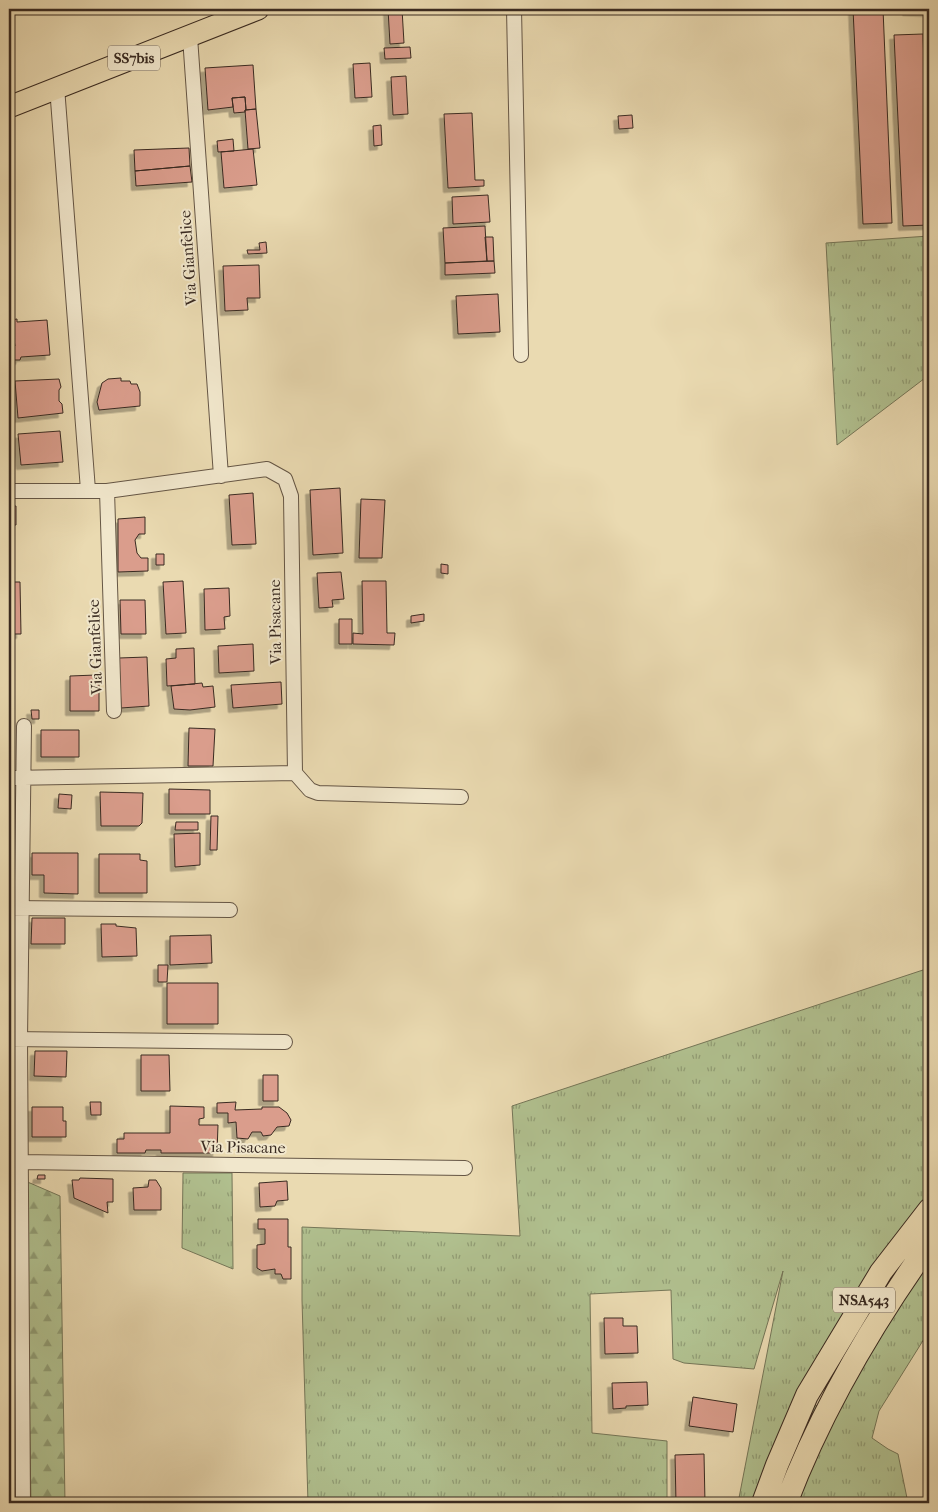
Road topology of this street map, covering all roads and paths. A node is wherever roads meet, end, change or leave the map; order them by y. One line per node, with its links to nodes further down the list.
1 (258, 9): 3 (main road, SS7bis)
2 (514, 9): 6 (street)
3 (190, 37): 4 (main road, SS7bis); 7 (street, Via Gianfelice)
4 (57, 87): 5 (main road, SS7bis); 8 (street)
5 (9, 107)
6 (521, 355)
7 (220, 476): 10 (street, Via Pisacane); 13 (street, Via Pisacane)
8 (88, 490): 9 (street, Via Pisacane); 10 (street, Via Pisacane)
9 (9, 491)
10 (107, 491): 11 (street, Via Gianfelice)
11 (114, 711)
12 (24, 726): 14 (street)
13 (295, 773): 14 (street); 15 (street)
14 (16, 778): 16 (street)
15 (461, 797)
16 (15, 908): 17 (street); 18 (street)
17 (230, 910)
18 (14, 1039): 19 (street); 20 (street)
19 (286, 1042)
20 (20, 1162): 21 (street, Via Pisacane); 24 (street)
21 (465, 1168)
22 (929, 1210): 26 (highway, NSA543)
23 (929, 1244): 27 (highway, NSA543)
24 (15, 1419): 25 (street)
25 (23, 1503)
26 (762, 1503)
27 (786, 1503)

